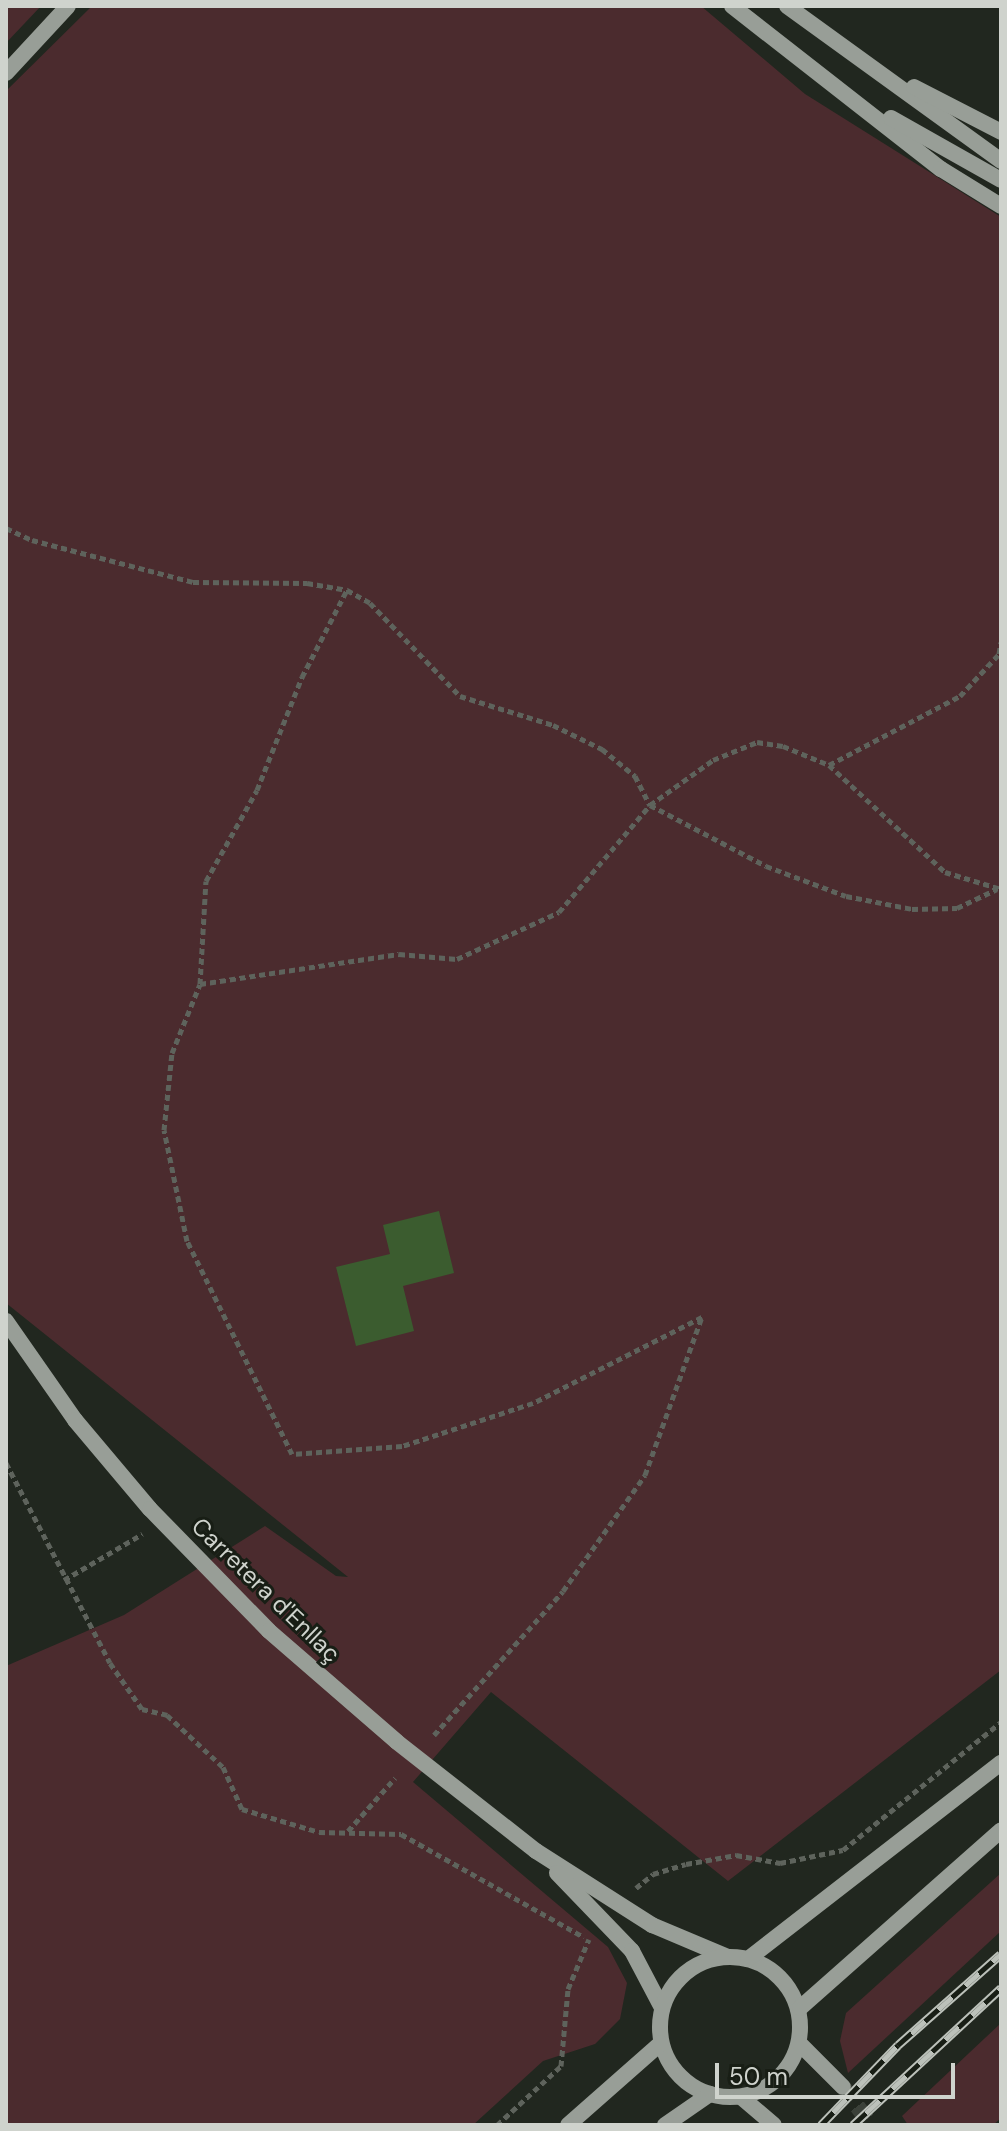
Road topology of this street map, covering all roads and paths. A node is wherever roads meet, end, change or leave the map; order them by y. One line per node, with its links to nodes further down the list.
1 (68, 6): 5 (street)
2 (732, 6): 6 (street)
3 (787, 6): 4 (street)
4 (868, 63): 7 (street); 8 (street)
5 (6, 73)
6 (847, 93): 9 (street); 10 (street)
7 (1001, 132)
8 (1001, 161)
9 (1001, 180)
10 (1001, 206)
11 (6, 528): 12 (path)
12 (347, 590): 15 (path); 17 (path)
13 (1001, 642): 14 (path)
14 (829, 765): 15 (path); 16 (path)
15 (650, 805): 16 (path); 17 (path)
16 (1000, 889)
17 (200, 984): 23 (path)
18 (6, 1321): 20 (street, Carretera d'Enllaç)
19 (6, 1463): 21 (path)
20 (160, 1520): 21 (path); 28 (street, Carretera d'Enllaç)
21 (64, 1580): 27 (path)
22 (1001, 1722): 29 (path)
23 (434, 1735)
24 (1001, 1763): 33 (street)
25 (395, 1778): 27 (path)
26 (1001, 1830): 35 (street)
27 (347, 1831): 31 (path)
28 (536, 1851): 29 (street); 30 (street)
29 (621, 1905): 32 (street)
30 (605, 1922): 31 (path); 34 (street)
31 (588, 1940): 41 (path)
32 (728, 1957): 33 (street); 34 (street)
33 (748, 1959): 35 (street)
34 (662, 2008): 36 (street)
35 (800, 2008): 37 (street)
36 (661, 2043): 39 (street); 42 (street)
37 (799, 2043): 38 (street); 40 (street)
38 (843, 2087)
39 (710, 2094): 40 (street); 43 (street)
40 (741, 2097): 44 (street)
41 (497, 2125)
42 (568, 2125)
43 (665, 2125)
44 (774, 2125)

